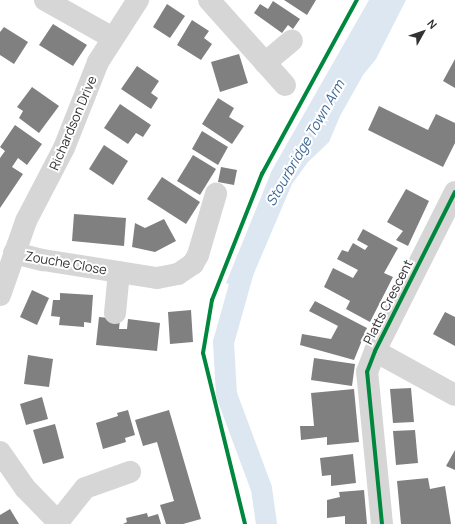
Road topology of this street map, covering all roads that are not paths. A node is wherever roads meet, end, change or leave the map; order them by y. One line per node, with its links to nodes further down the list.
1 (45, 0): 4 (street)
2 (138, 0): 4 (street, Richardson Drive)
3 (209, 0): 6 (street)
4 (114, 38): 10 (street, Richardson Drive)
5 (292, 40): 6 (street)
6 (265, 63): 7 (street)
7 (285, 86)
8 (455, 192): 14 (street, Platts Crescent)
9 (216, 194): 11 (street, Zouche Close)
10 (14, 253): 11 (street, Zouche Close); 12 (street, Richardson Drive)
11 (119, 272): 13 (street, Zouche Close)
12 (0, 295)
13 (114, 313)
14 (375, 351): 15 (street); 19 (street, Platts Crescent)
15 (455, 395)
16 (0, 452): 18 (street)
17 (130, 472): 18 (street)
18 (59, 523)
19 (382, 524)

